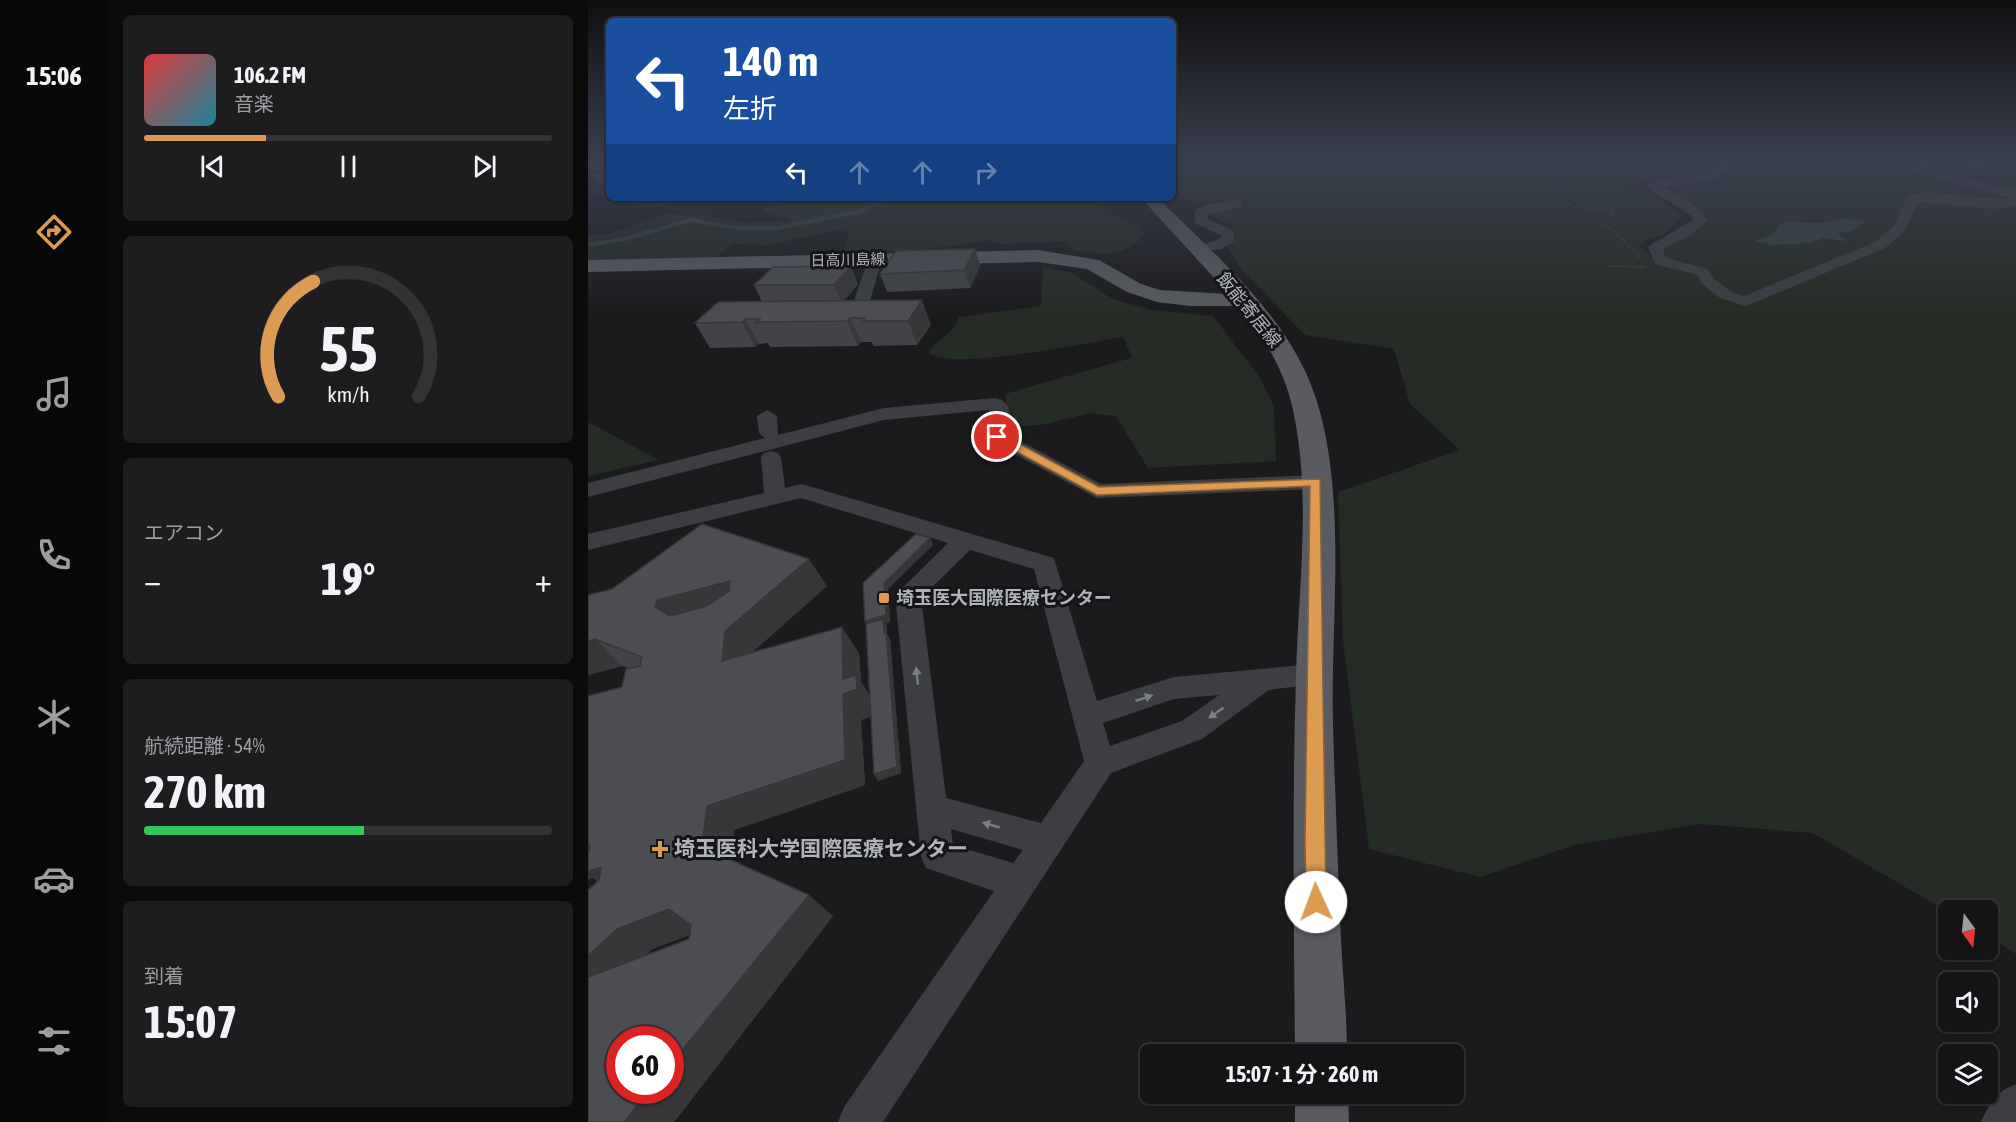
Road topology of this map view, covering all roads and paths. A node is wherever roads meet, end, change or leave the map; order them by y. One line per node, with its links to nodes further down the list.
1 (1162, 211): 6 (main road, 飯能寄居線)
2 (1203, 211): 6 (street)
3 (1612, 211): 9 (path)
4 (1695, 211): 5 (street)
5 (1907, 211)
6 (1197, 249): 10 (main road, 飯能寄居線)
7 (875, 259): 8 (main road, 日高川島線); 10 (main road, 日高川島線); 11 (street)
8 (588, 266)
9 (1608, 266)
10 (1243, 300): 13 (main road, 飯能寄居線)
11 (848, 310)
12 (771, 457): 15 (street)
13 (1316, 482): 14 (street); 18 (main road, 飯能寄居線)
14 (588, 490)
15 (775, 498): 16 (street); 17 (street)
16 (966, 540): 20 (street); 22 (street, one-way to 16)
17 (588, 542)
18 (1314, 675): 19 (street); 25 (main road, 飯能寄居線)
19 (1264, 679): 20 (street, one-way to 19); 21 (street, one-way to 21)
20 (1088, 716): 21 (street)
21 (1100, 763): 23 (street)
22 (932, 808): 23 (street, one-way to 22); 24 (street)
23 (1048, 841): 24 (street)
24 (1019, 882): 28 (street)
25 (1321, 1044)
26 (1322, 1104): 29 (main road)
27 (2016, 1104): 30 (street)
28 (859, 1122)
29 (1322, 1122)
30 (2002, 1122)

